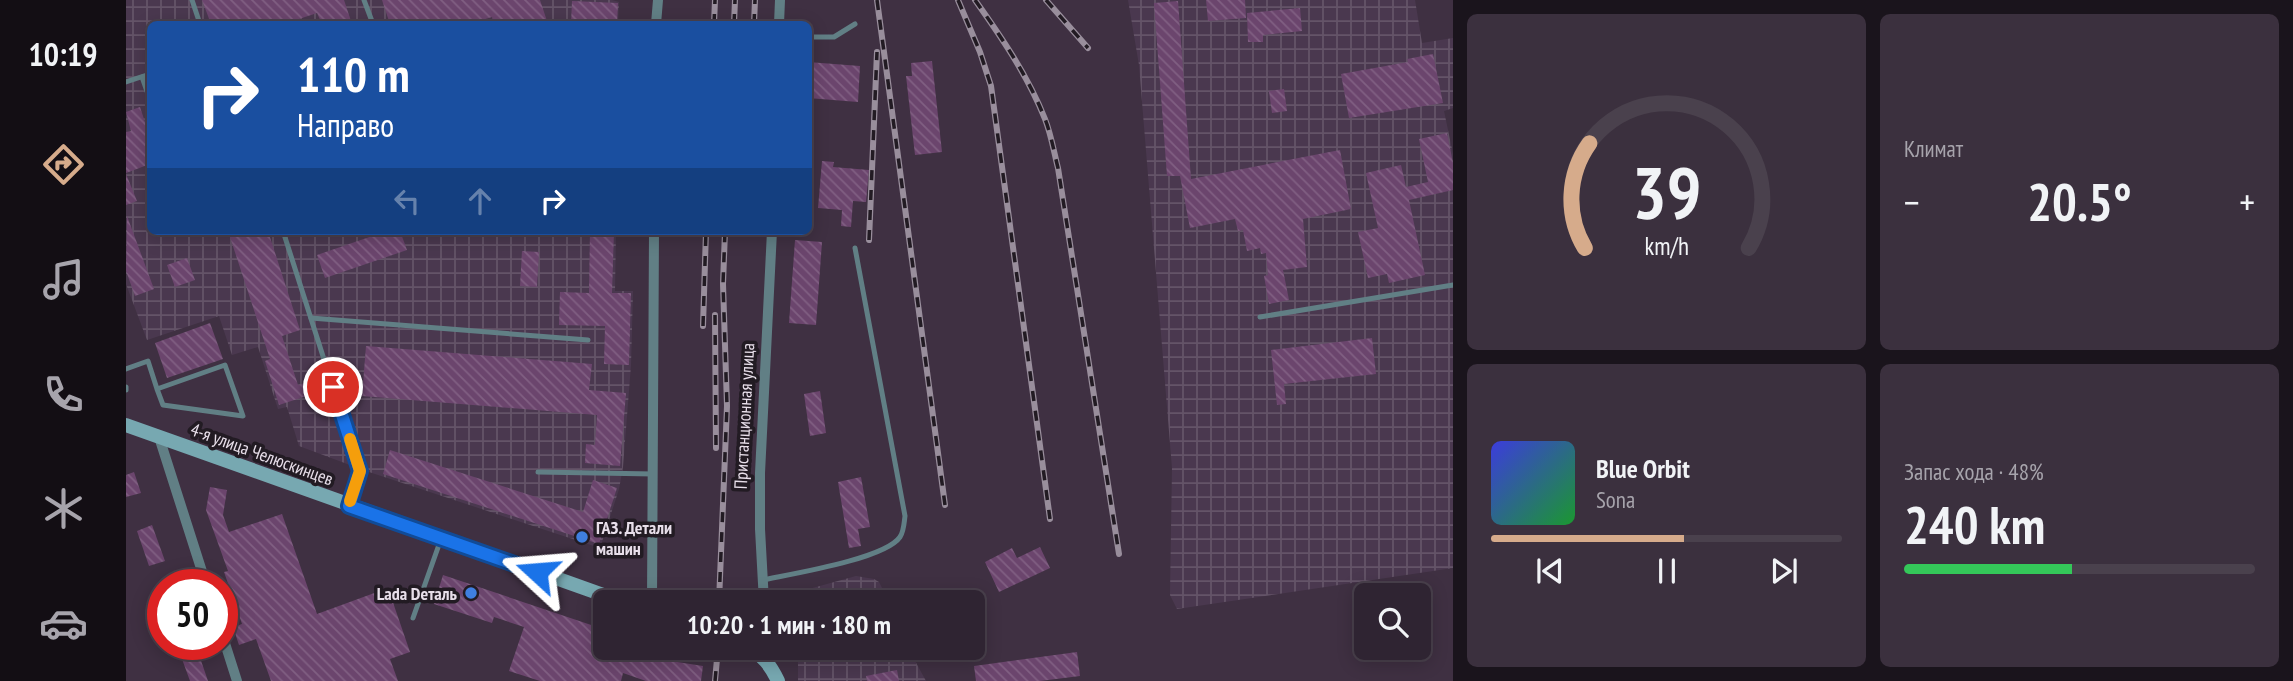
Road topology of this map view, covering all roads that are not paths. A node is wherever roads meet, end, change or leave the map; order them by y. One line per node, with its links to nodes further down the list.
1 (192, 0): 5 (lane)
2 (364, 0): 6 (lane)
3 (658, 0): 7 (street)
4 (780, 0): 8 (street)
5 (199, 21)
6 (372, 21)
7 (656, 21)
8 (779, 21)
9 (855, 24): 10 (lane)
10 (812, 37)
11 (147, 75): 12 (lane)
12 (142, 77): 13 (lane); 14 (lane)
13 (126, 82)
14 (147, 91)
15 (284, 235): 21 (lane)
16 (654, 235): 30 (street)
17 (772, 235): 34 (street, Пристанционная улица)
18 (855, 248): 34 (lane)
19 (1453, 285): 20 (lane)
20 (1260, 317)
21 (311, 318): 22 (lane); 24 (lane)
22 (588, 340)
23 (126, 369): 26 (lane)
24 (329, 375)
25 (333, 387): 31 (lane)
26 (157, 389): 26 (lane)
27 (126, 425): 28 (main road, 4-я улица Челюскинцев)
28 (159, 437): 31 (main road, 4-я улица Челюскинцев); 33 (street)
29 (538, 471): 30 (lane)
30 (654, 474): 35 (street)
31 (349, 506): 32 (main road, 4-я улица Челюскинцев)
32 (441, 538): 37 (main road, 4-я улица Челюскинцев); 38 (lane)
33 (201, 569)
34 (763, 580): 36 (street, Пристанционная улица)
35 (652, 590)
36 (763, 590)
37 (593, 591)
38 (413, 618)
39 (230, 660): 41 (street)
40 (766, 660): 42 (main road)
41 (237, 681)
42 (778, 681)

